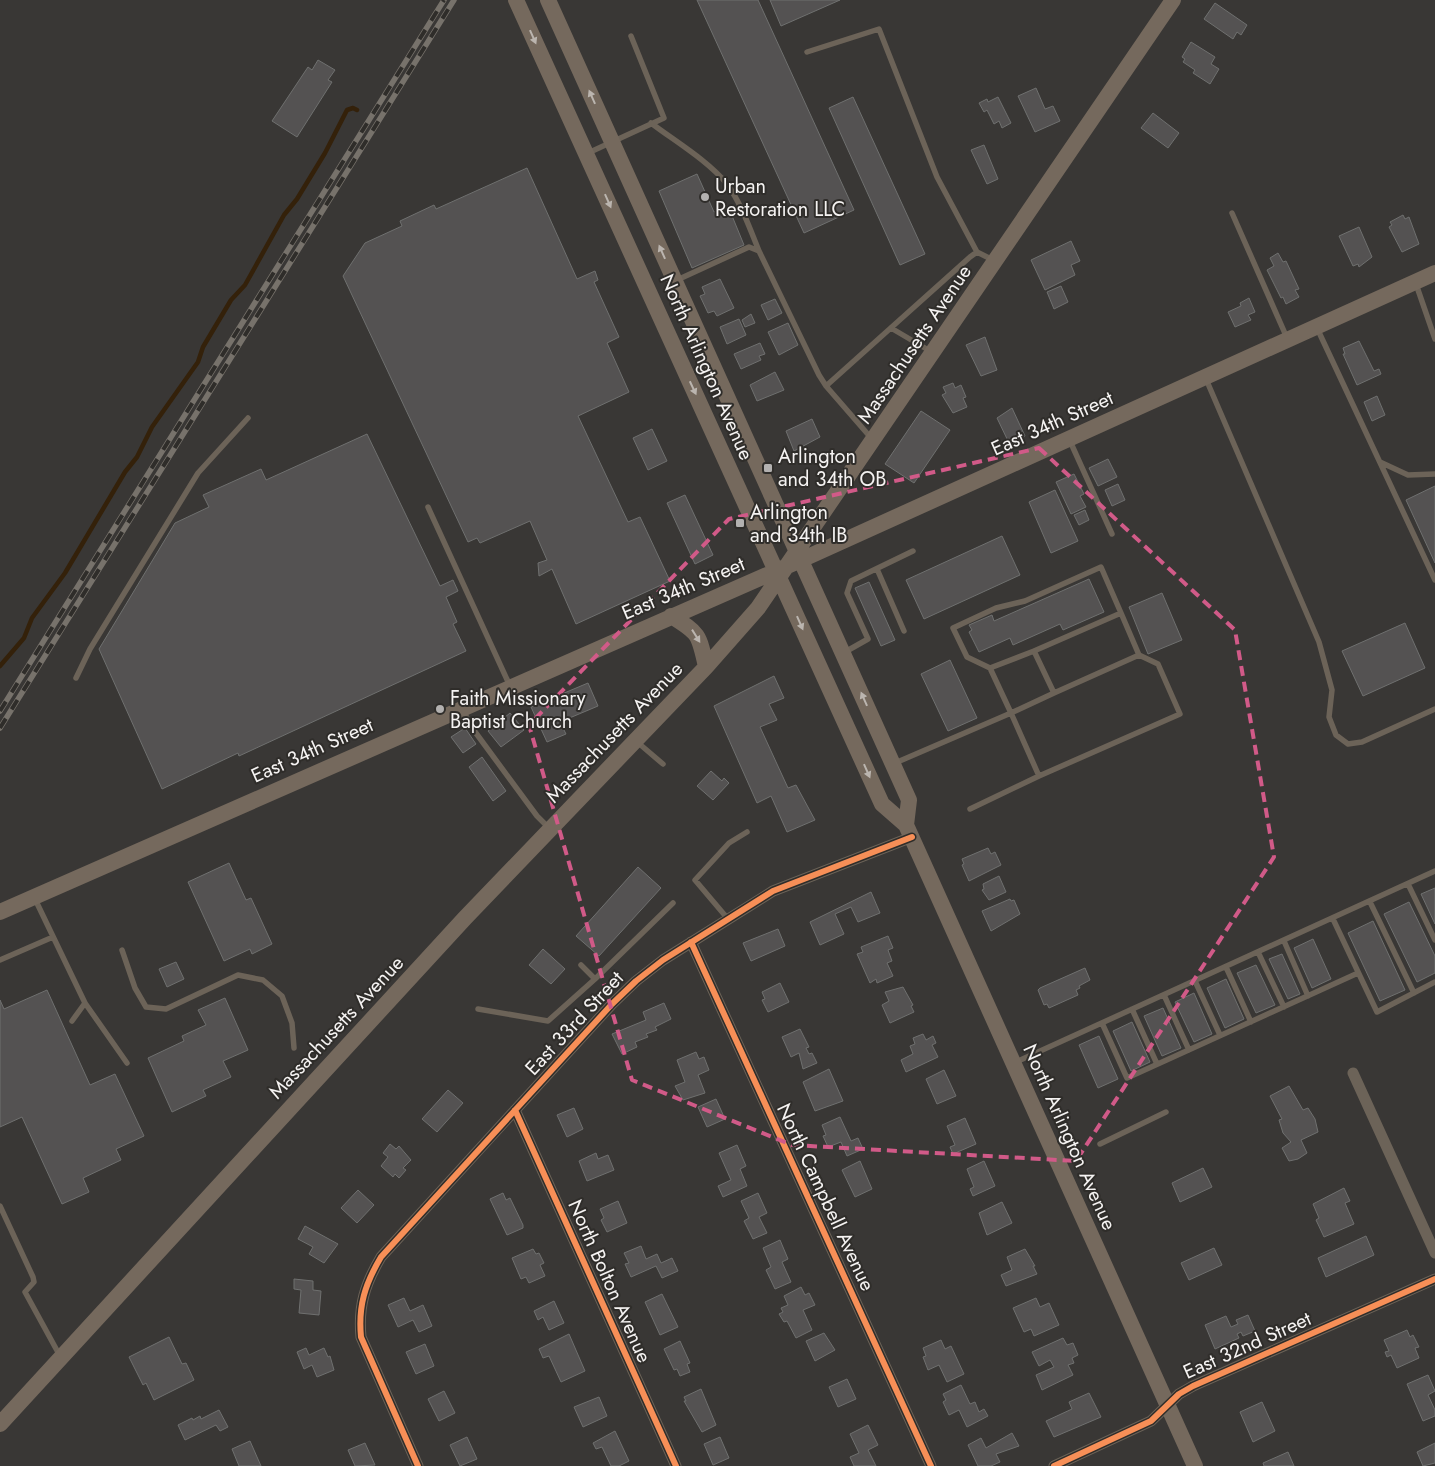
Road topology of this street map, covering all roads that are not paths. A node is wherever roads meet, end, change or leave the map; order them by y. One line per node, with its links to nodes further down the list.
1 (516, 0): 8 (main road, North Arlington Avenue, one-way to 8)
2 (548, 0): 7 (main road, North Arlington Avenue, one-way to 2)
3 (1173, 0): 12 (main road, Massachusetts Avenue)
4 (631, 36): 6 (lane)
5 (807, 52): 11 (lane)
6 (651, 123): 7 (lane); 10 (lane)
7 (612, 142): 8 (lane); 14 (main road, North Arlington Avenue, one-way to 7)
8 (586, 154): 31 (main road, North Arlington Avenue, one-way to 31)
9 (1232, 213): 19 (lane)
10 (759, 251): 14 (lane); 22 (lane)
11 (977, 252): 12 (lane); 17 (lane)
12 (995, 262): 20 (main road, Massachusetts Avenue)
13 (1435, 273): 15 (main road, East 34th Street)
14 (675, 280): 31 (main road, North Arlington Avenue)
15 (1415, 282): 16 (main road, East 34th Street); 18 (lane)
16 (1317, 327): 19 (main road, East 34th Street); 26 (lane)
17 (891, 328): 20 (lane); 22 (lane)
18 (1435, 339)
19 (1288, 340): 21 (main road, East 34th Street)
20 (933, 353): 25 (main road, Massachusetts Avenue)
21 (1206, 377): 24 (main road, East 34th Street); 46 (lane)
22 (826, 386): 25 (lane)
23 (248, 418): 42 (lane)
24 (1069, 439): 29 (lane); 31 (main road, East 34th Street)
25 (874, 441): 31 (main road, Massachusetts Avenue)
26 (1380, 462): 27 (lane); 33 (lane)
27 (1435, 474)
28 (428, 507): 43 (lane)
29 (1112, 534)
30 (913, 551): 32 (lane)
31 (789, 565): 35 (main road, East 34th Street); 38 (main road, North Arlington Avenue); 40 (main road, Massachusetts Avenue); 54 (main road, North Arlington Avenue, one-way to 54)
32 (876, 569): 36 (lane); 38 (lane)
33 (1435, 580)
34 (1121, 613): 37 (lane); 39 (lane); 41 (lane)
35 (671, 616): 40 (main road, one-way to 40); 43 (main road, East 34th Street)
36 (904, 631)
37 (1034, 651): 41 (lane); 44 (lane)
38 (843, 653): 50 (main road, North Arlington Avenue, one-way to 38)
39 (1139, 655): 44 (lane); 51 (lane)
40 (706, 667): 48 (main road, Massachusetts Avenue)
41 (990, 668): 47 (lane)
42 (76, 678)
43 (510, 686): 45 (main road, East 34th Street)
44 (1054, 693): 47 (lane)
45 (462, 707): 53 (lane); 58 (main road, East 34th Street)
46 (1435, 709)
47 (1011, 713): 50 (lane); 51 (lane)
48 (635, 741): 49 (lane); 53 (main road, Massachusetts Avenue)
49 (663, 764)
50 (893, 764): 54 (main road, North Arlington Avenue)
51 (1040, 776): 52 (lane)
52 (970, 809)
53 (550, 829): 100 (main road, Massachusetts Avenue)
54 (909, 831): 62 (street, East 33rd Street); 91 (main road, North Arlington Avenue)
55 (747, 832): 62 (lane)
56 (1435, 872): 57 (lane)
57 (1408, 884): 59 (lane); 65 (lane)
58 (34, 897): 61 (main road, East 34th Street); 64 (lane)
59 (1370, 902): 63 (lane); 77 (lane)
60 (673, 903): 74 (lane)
61 (0, 912)
62 (728, 919): 67 (street, East 33rd Street)
63 (1332, 919): 66 (lane); 73 (lane)
64 (53, 937): 70 (lane); 80 (lane)
65 (1435, 940)
66 (1284, 941): 69 (lane); 79 (lane)
67 (691, 942): 94 (street, East 33rd Street); 105 (street, North Campbell Avenue)
68 (122, 950): 88 (lane)
69 (1258, 952): 72 (lane); 81 (lane)
70 (0, 960)
71 (581, 965): 74 (lane)
72 (1226, 967): 75 (lane); 85 (lane)
73 (1358, 973): 77 (lane); 79 (lane)
74 (595, 979): 82 (lane)
75 (1195, 981): 78 (lane); 87 (lane)
76 (1435, 982): 77 (lane)
77 (1414, 993)
78 (1164, 995): 83 (lane); 89 (lane)
79 (1308, 996): 81 (lane)
80 (85, 1003): 84 (lane); 90 (lane)
81 (1284, 1007): 85 (lane)
82 (478, 1009)
83 (1132, 1009): 86 (lane); 92 (lane)
84 (72, 1021)
85 (1251, 1022): 87 (lane)
86 (1102, 1023): 91 (lane); 92 (lane)
87 (1220, 1036): 89 (lane)
88 (294, 1048)
89 (1189, 1050): 92 (lane)
90 (127, 1063)
91 (1013, 1063): 101 (main road, North Arlington Avenue)
92 (1157, 1064)
93 (1353, 1073): 98 (street)
94 (515, 1110): 103 (street, East 33rd Street); 104 (street, North Bolton Avenue)
95 (1166, 1112): 96 (lane)
96 (1100, 1144)
97 (0, 1206): 100 (lane)
98 (1435, 1253)
99 (1435, 1279): 101 (street, East 32nd Street)
100 (61, 1358): 102 (main road, Massachusetts Avenue)
101 (1168, 1406): 106 (street, East 32nd Street); 107 (main road, North Arlington Avenue)
102 (0, 1424)
103 (418, 1466)
104 (676, 1466)
105 (931, 1466)
106 (1054, 1466)
107 (1195, 1466)

